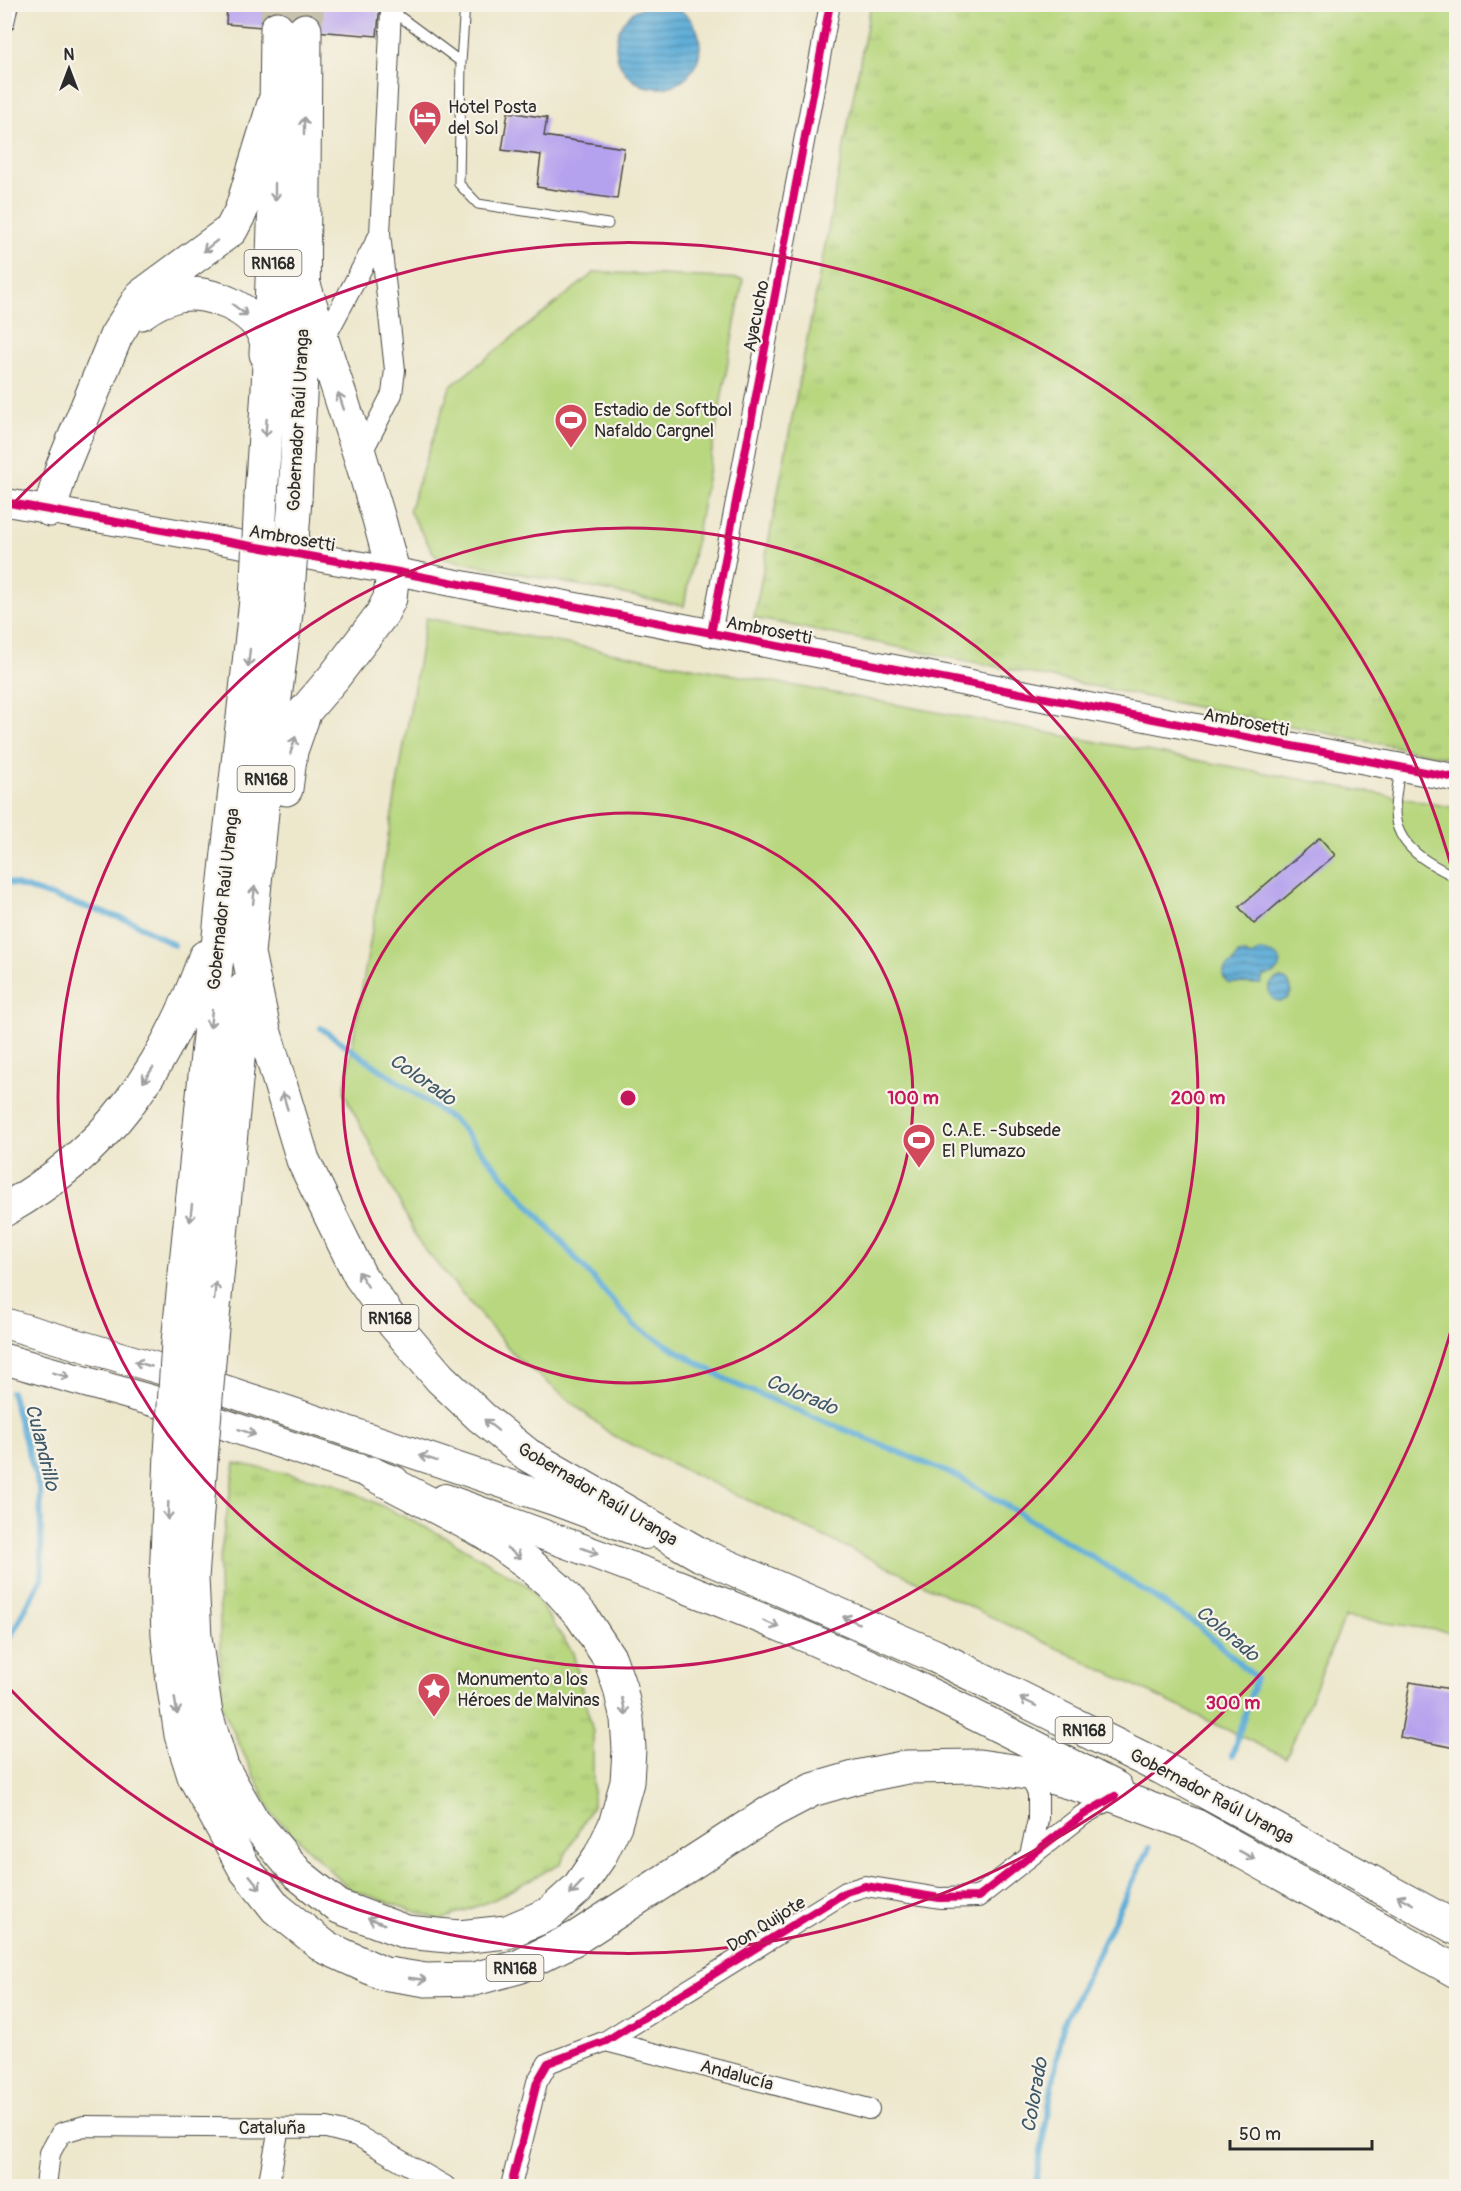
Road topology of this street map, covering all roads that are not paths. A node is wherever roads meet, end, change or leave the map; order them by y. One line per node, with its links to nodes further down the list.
1 (9, 4): 5 (street)
2 (465, 4): 6 (lane)
3 (830, 4): 20 (street, Ayacucho)
4 (395, 6): 6 (lane); 9 (street)
5 (4, 22)
6 (461, 62): 8 (lane)
7 (275, 100): 10 (highway, Gobernador Raúl Uranga / RN168, one-way to 7); 11 (highway, one-way to 11); 14 (highway, Gobernador Raúl Uranga / RN168, one-way to 14)
8 (608, 224)
9 (380, 234): 12 (street); 15 (street)
10 (303, 282): 12 (highway); 13 (highway, Gobernador Raúl Uranga / RN168)
11 (116, 336): 14 (highway, one-way to 14); 17 (highway)
12 (322, 342): 13 (street); 15 (highway, one-way to 12)
13 (300, 382): 19 (highway, Gobernador Raúl Uranga / RN168, bridge)
14 (268, 389): 19 (highway, Gobernador Raúl Uranga / RN168, one-way to 19, bridge)
15 (360, 456): 18 (highway)
16 (4, 502): 17 (street, Ambrosetti)
17 (50, 510): 18 (street, Ambrosetti)
18 (393, 572): 20 (street, Ambrosetti); 23 (highway, one-way to 18)
19 (271, 602): 23 (highway, Gobernador Raúl Uranga / RN168); 25 (highway, Gobernador Raúl Uranga / RN168, one-way to 25)
20 (711, 634): 21 (street, Ambrosetti)
21 (1400, 767): 22 (street, Ambrosetti); 24 (lane)
22 (1456, 778)
23 (258, 860): 26 (highway, Gobernador Raúl Uranga / RN168, one-way to 23)
24 (1456, 877)
25 (222, 907): 27 (highway, one-way to 27); 30 (highway, Gobernador Raúl Uranga / RN168, one-way to 30, bridge)
26 (248, 953): 30 (highway, one-way to 26, bridge); 32 (highway, Gobernador Raúl Uranga / RN168, one-way to 26)
27 (4, 1210)
28 (4, 1323): 32 (main road, Gobernador Raúl Uranga, one-way to 28)
29 (4, 1359): 31 (main road, Gobernador Raúl Uranga, one-way to 31)
30 (186, 1456): 31 (highway, one-way to 30); 33 (highway, Gobernador Raúl Uranga / RN168, one-way to 33)
31 (371, 1473): 35 (main road, Gobernador Raúl Uranga, one-way to 35)
32 (701, 1555): 37 (highway, Gobernador Raúl Uranga / RN168, one-way to 32)
33 (1029, 1775): 34 (highway, Gobernador Raúl Uranga / RN168); 36 (street)
34 (1115, 1796): 35 (highway, Gobernador Raúl Uranga / RN168); 36 (street, Don Quijote)
35 (1196, 1826): 38 (highway, Gobernador Raúl Uranga / RN168, one-way to 38)
36 (1030, 1855): 39 (street, Don Quijote)
37 (1456, 1928)
38 (1456, 1971)
39 (606, 2041): 40 (street, Andalucía); 45 (street, Don Quijote)
40 (869, 2109)
41 (279, 2128): 42 (street, Cataluña); 43 (street); 44 (street, Cataluña)
42 (46, 2187)
43 (268, 2187)
44 (445, 2187)
45 (511, 2187)

